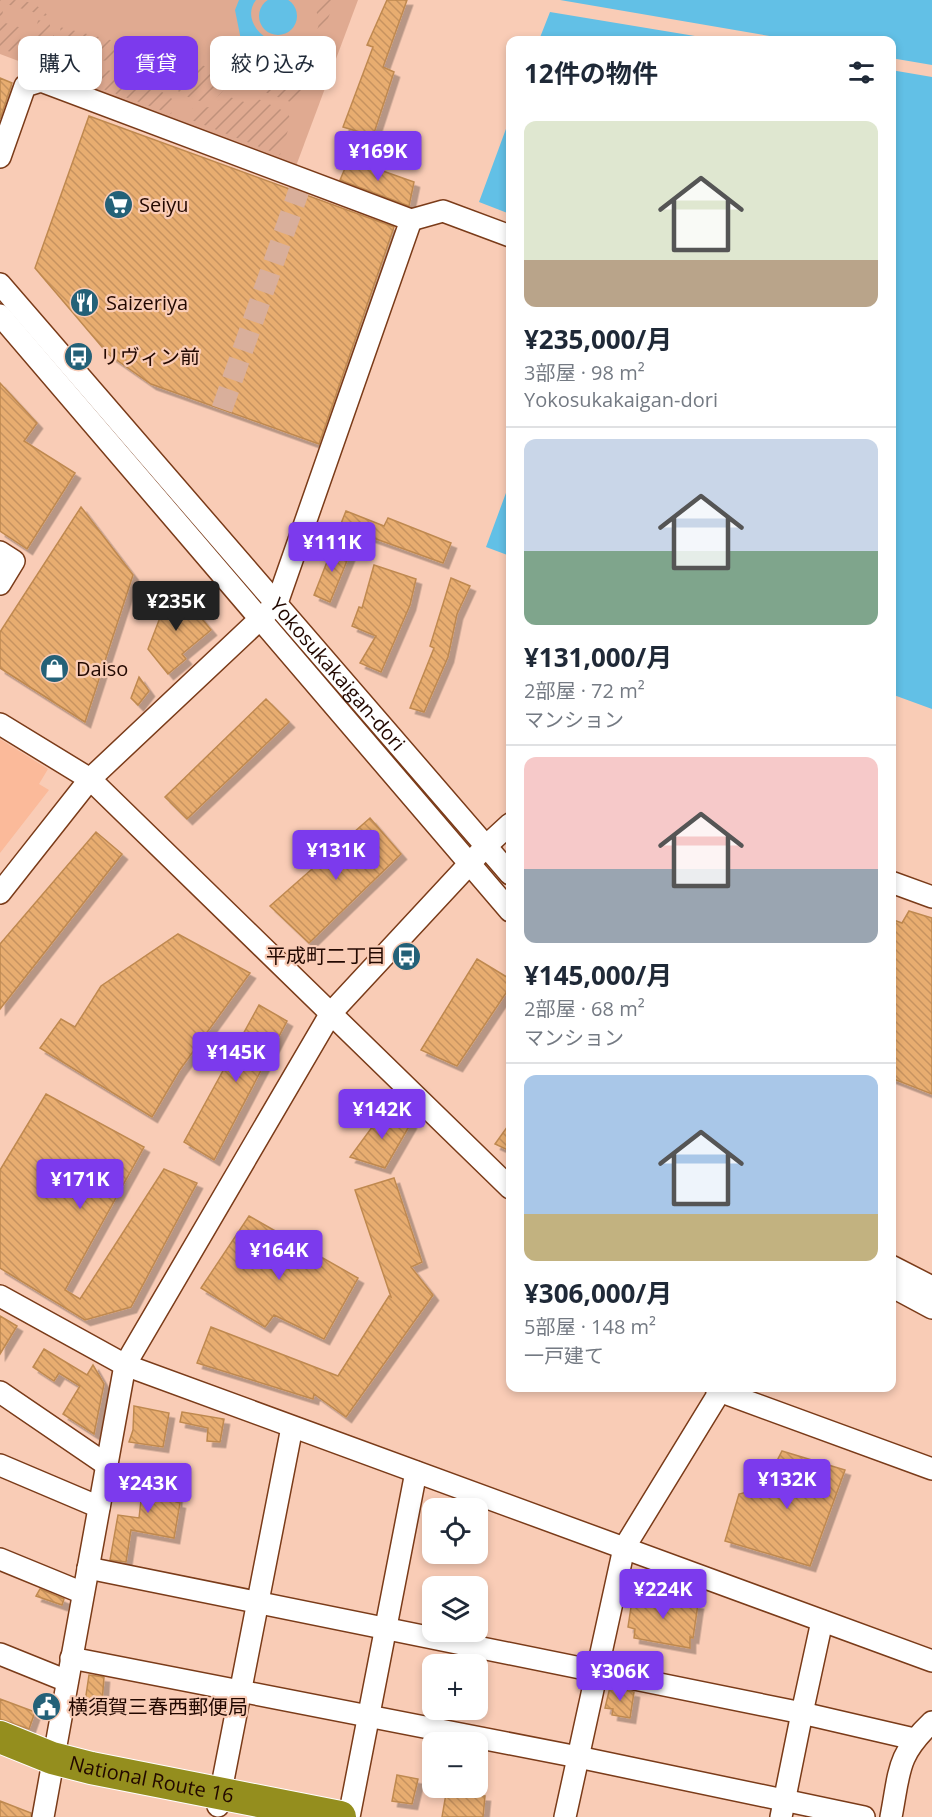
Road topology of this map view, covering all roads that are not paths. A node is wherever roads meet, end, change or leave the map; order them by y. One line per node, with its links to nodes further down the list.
1 (0, 157): 2 (street)
2 (411, 220): 3 (street); 8 (street)
3 (506, 235)
4 (0, 284): 8 (street, Yokosukakaigan-dori)
5 (0, 315): 9 (street, Yokosukakaigan-dori)
6 (0, 552): 7 (street)
7 (0, 584)
8 (277, 603): 9 (street); 13 (street, Yokosukakaigan-dori)
9 (262, 620): 11 (street); 14 (street, Yokosukakaigan-dori)
10 (0, 724): 11 (street)
11 (90, 779): 17 (street); 20 (street)
12 (506, 828): 13 (street)
13 (486, 846): 14 (street); 15 (street, Yokosukakaigan-dori)
14 (469, 864): 19 (street, Yokosukakaigan-dori); 20 (street)
15 (506, 869)
16 (896, 884): 18 (street)
17 (0, 893)
18 (932, 897)
19 (506, 906)
20 (331, 1013): 21 (street); 27 (street)
21 (506, 1184)
22 (896, 1269): 23 (street)
23 (932, 1287)
24 (896, 1289): 26 (street)
25 (0, 1296): 27 (street)
26 (932, 1308)
27 (125, 1365): 31 (street); 33 (street)
28 (717, 1392): 37 (street)
29 (727, 1392): 34 (street)
30 (0, 1393): 33 (street)
31 (292, 1427): 35 (street); 41 (street)
32 (0, 1465): 36 (street)
33 (107, 1465): 36 (street)
34 (932, 1469)
35 (416, 1472): 37 (street); 43 (street)
36 (99, 1507): 39 (street)
37 (624, 1548): 42 (street); 47 (street)
38 (0, 1559): 40 (street)
39 (88, 1568): 40 (street); 41 (street)
40 (83, 1593): 45 (street)
41 (258, 1604): 43 (street); 49 (street)
42 (822, 1621): 46 (street); 50 (street)
43 (385, 1630): 47 (street); 51 (street)
44 (0, 1654): 48 (street)
45 (71, 1658): 48 (street); 49 (street)
46 (932, 1661)
47 (597, 1670): 50 (street); 55 (street)
48 (67, 1681): 57 (street)
49 (240, 1693): 51 (street); 58 (street)
50 (802, 1713): 54 (street); 59 (street)
51 (369, 1716): 55 (street); 63 (street)
52 (932, 1722): 54 (street)
53 (0, 1737): 57 (highway, National Route 16)
54 (914, 1739): 66 (street)
55 (578, 1757): 59 (street); 64 (street)
56 (0, 1759): 57 (highway, National Route 16)
57 (51, 1766): 58 (highway, National Route 16); 60 (street)
58 (220, 1800): 61 (highway, National Route 16); 62 (highway, National Route 16)
59 (783, 1808): 65 (street)
60 (43, 1817)
61 (262, 1817)
62 (340, 1817)
63 (349, 1817)
64 (565, 1817)
65 (864, 1817)
66 (891, 1817)

